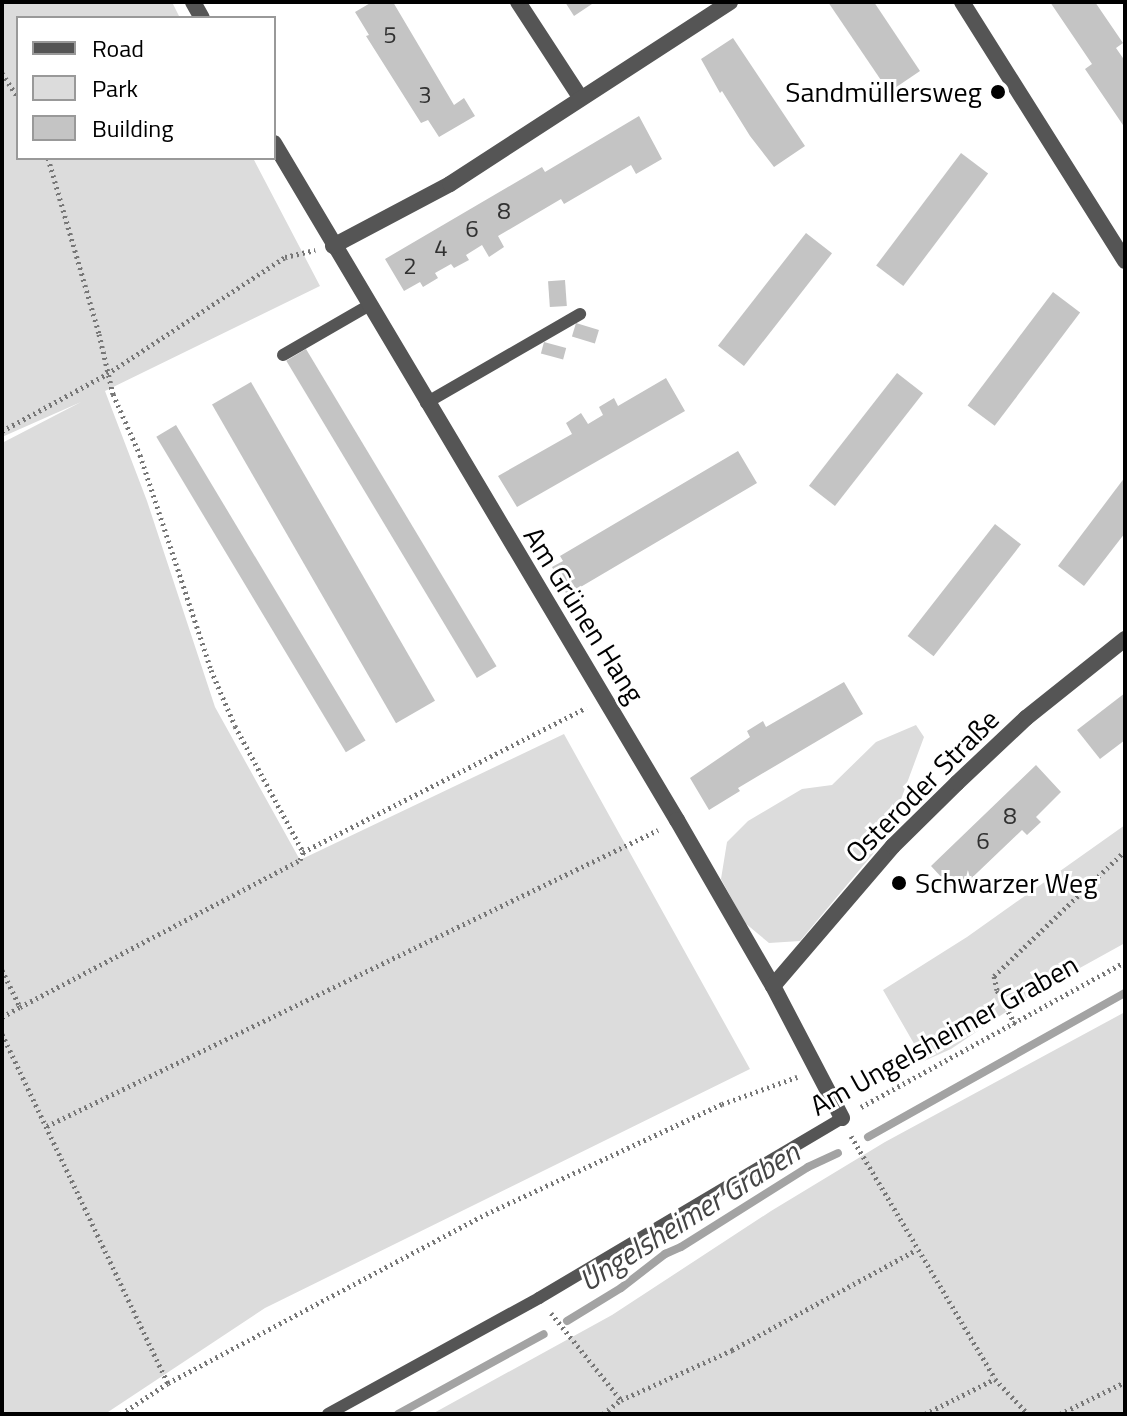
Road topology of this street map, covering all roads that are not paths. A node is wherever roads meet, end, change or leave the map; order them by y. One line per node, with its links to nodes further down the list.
1 (518, 2): 4 (street)
2 (730, 2): 4 (street)
3 (962, 2): 7 (street)
4 (580, 97): 6 (street)
5 (276, 146): 6 (street, Am Grünen Hang)
6 (333, 246): 8 (street, Am Grünen Hang)
7 (1125, 261)
8 (368, 306): 10 (lane); 11 (street, Am Grünen Hang)
9 (580, 314): 11 (lane)
10 (283, 355)
11 (426, 403): 13 (street, Am Grünen Hang)
12 (1125, 639): 13 (street, Osteroder Straße)
13 (773, 986): 14 (street, Am Grünen Hang)
14 (842, 1118): 15 (lane, Am Ungelsheimer Graben)
15 (328, 1414)

